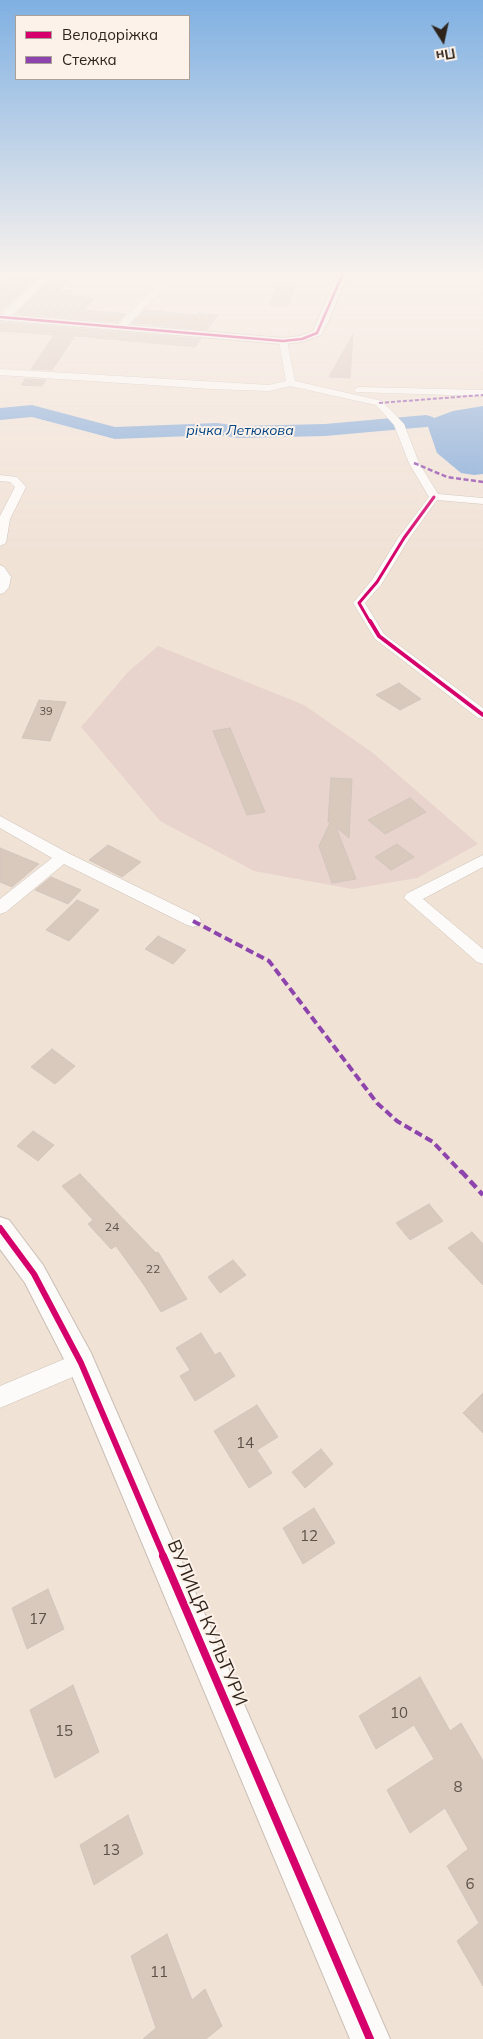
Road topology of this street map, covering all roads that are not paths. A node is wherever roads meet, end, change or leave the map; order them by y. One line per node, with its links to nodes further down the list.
1 (288, 366): 3 (street)
2 (0, 372): 3 (street)
3 (290, 379): 4 (street); 6 (street)
4 (483, 393)
5 (0, 478): 8 (street)
6 (434, 497): 7 (street); 11 (street)
7 (483, 502)
8 (0, 543)
9 (0, 569): 10 (street)
10 (0, 590)
11 (483, 716)
12 (0, 821): 13 (street)
13 (62, 857): 15 (street); 16 (street)
14 (483, 860): 17 (street)
15 (0, 908)
16 (193, 921)
17 (483, 958)
18 (0, 1228): 19 (street, ВУЛИЦЯ КУЛЬТУРИ)
19 (81, 1363): 20 (street); 21 (street, ВУЛИЦЯ КУЛЬТУРИ)
20 (0, 1397)
21 (370, 2039)

